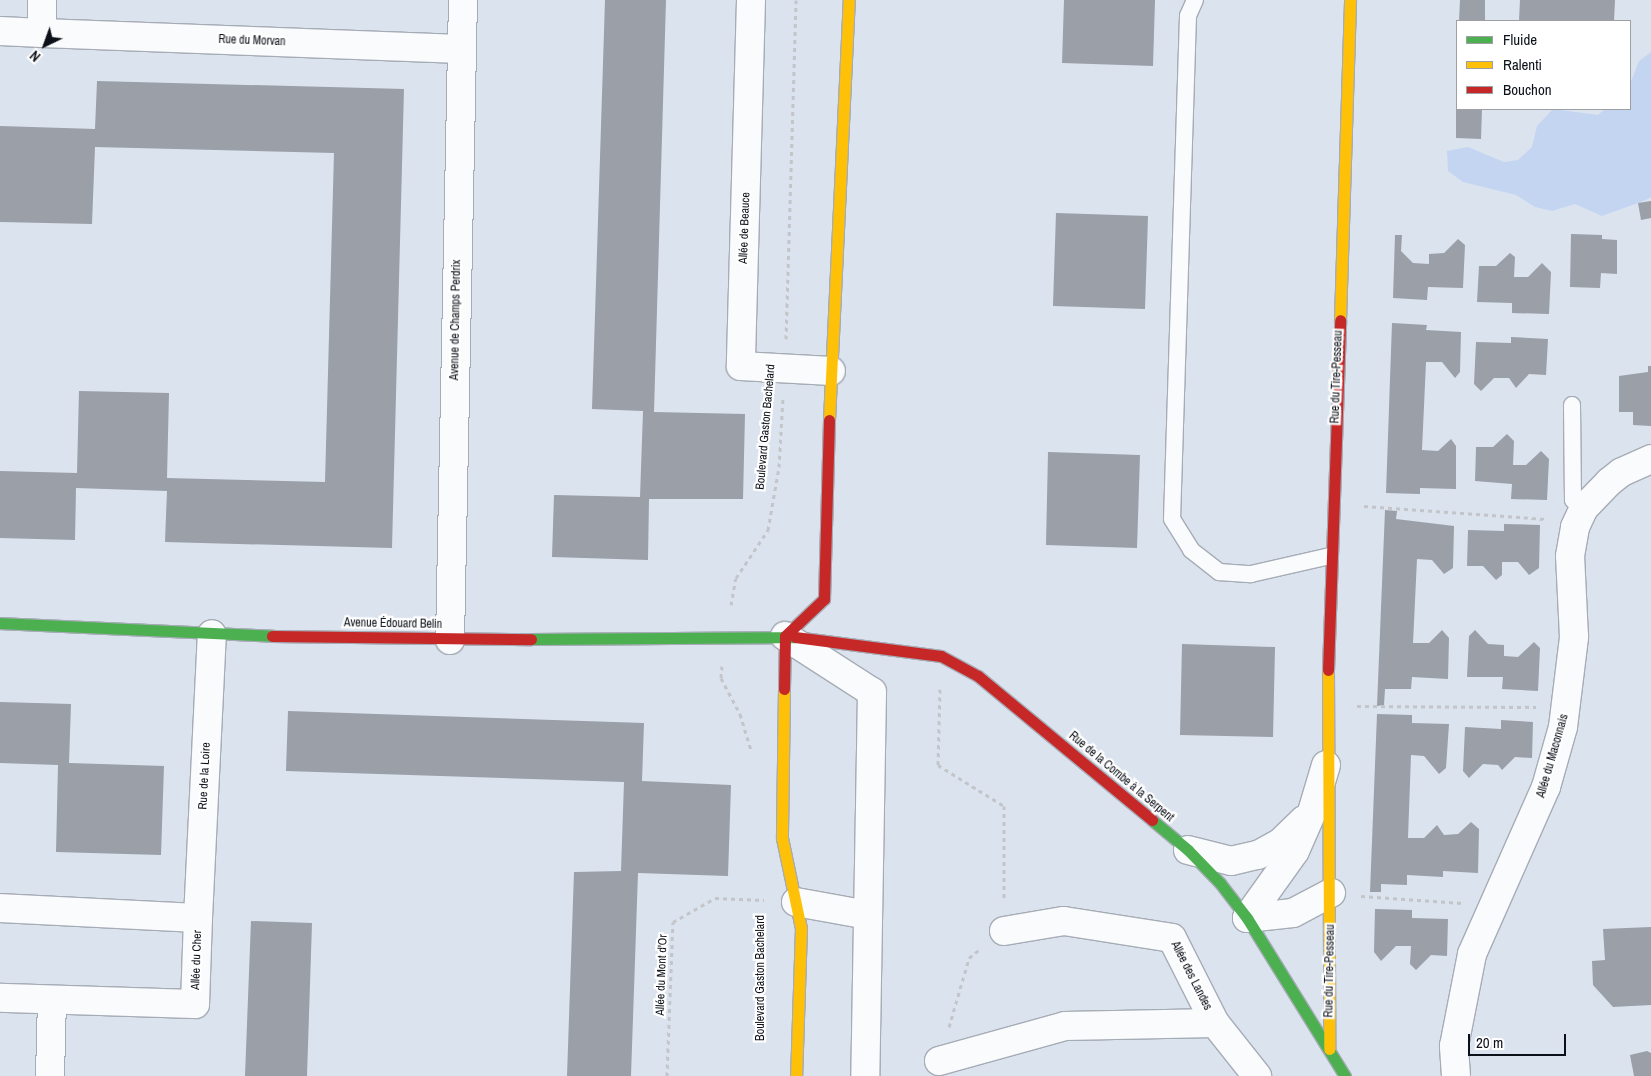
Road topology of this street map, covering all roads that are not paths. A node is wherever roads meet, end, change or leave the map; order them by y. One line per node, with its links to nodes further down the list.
1 (42, 0): 8 (street)
2 (463, 0): 9 (street, Avenue de Champs Perdrix)
3 (751, 0): 10 (street, Allée de Beauce)
4 (849, 0): 10 (street)
5 (1195, 0): 14 (lane)
6 (1350, 0): 14 (street, Rue du Tire-Pesseau)
7 (0, 31): 8 (street, Rue du Morvan)
8 (42, 32): 9 (street, Rue du Morvan)
9 (461, 49): 18 (street, Avenue de Champs Perdrix)
10 (831, 371): 17 (street)
11 (1572, 405): 13 (lane)
12 (1651, 459): 13 (street)
13 (1579, 518): 39 (street, Allée du Maconnais)
14 (1330, 556): 19 (street, Rue du Tire-Pesseau)
15 (0, 623): 16 (street, Avenue Édouard Belin)
16 (212, 634): 18 (street, Avenue Édouard Belin); 26 (street, Rue de la Loire)
17 (785, 636): 18 (street, Avenue Édouard Belin); 21 (street, Rue de la Combe à la Serpent); 23 (street); 25 (street)
18 (450, 640)
19 (1329, 754): 20 (street, Rue du Tire-Pesseau); 22 (street, Rue du Tire-Pesseau)
20 (1312, 812): 21 (street, Rue du Tire-Pesseau); 27 (street, Rue du Tire-Pesseau)
21 (1188, 850): 27 (street, Rue de la Combe à la Serpent)
22 (1331, 893): 27 (street); 32 (street, Rue du Tire-Pesseau)
23 (785, 901): 25 (street); 35 (street)
24 (0, 908): 26 (street, Allée du Cher)
25 (868, 915): 36 (street)
26 (198, 918): 30 (street, Allée du Cher)
27 (1247, 918): 32 (street, Rue de la Combe à la Serpent)
28 (1004, 931): 31 (street, Allée des Landes)
29 (0, 998): 30 (street, Allée du Cher)
30 (52, 1001): 34 (street)
31 (1215, 1023): 33 (street, Allée des Landes); 37 (street)
32 (1329, 1049): 38 (street, Rue de la Combe à la Serpent)
33 (939, 1060)
34 (50, 1076)
35 (796, 1076)
36 (865, 1076)
37 (1257, 1076)
38 (1345, 1076)
39 (1456, 1076)

